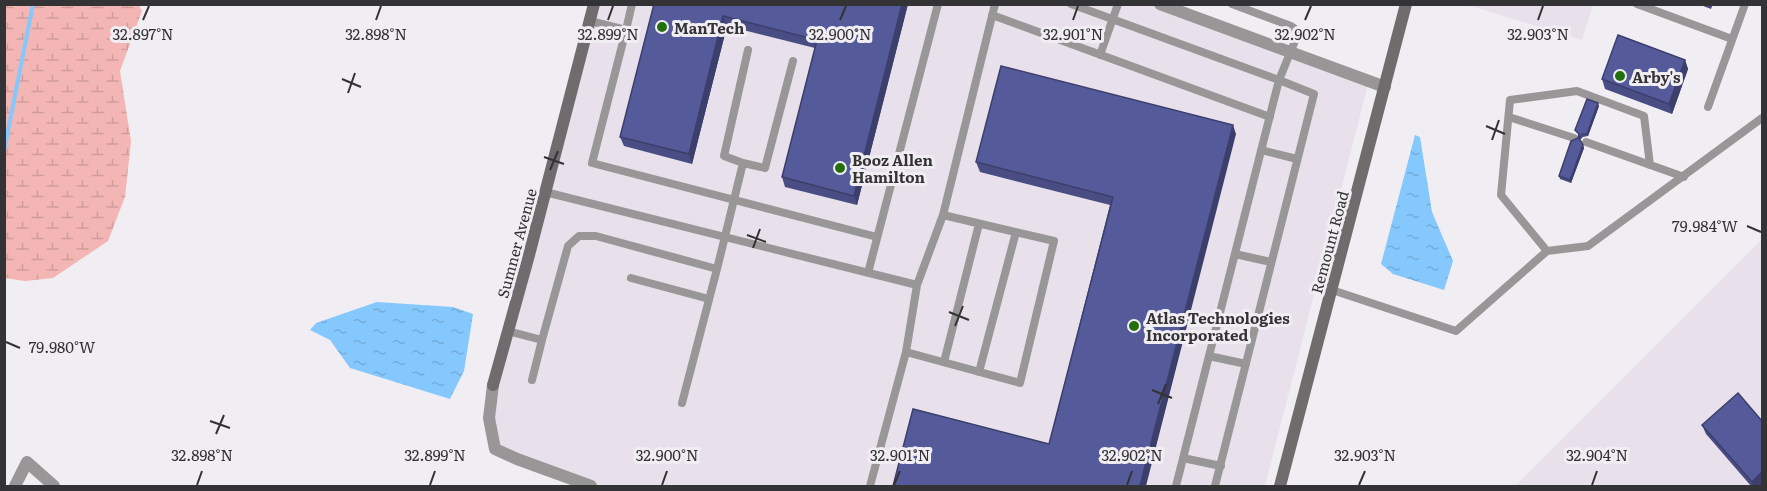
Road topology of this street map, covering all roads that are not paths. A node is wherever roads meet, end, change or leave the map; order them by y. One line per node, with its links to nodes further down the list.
1 (594, 4): 14 (main road, Sumner Avenue)
2 (632, 4): 15 (lane)
3 (938, 4): 39 (lane)
4 (995, 4): 12 (lane)
5 (1071, 4): 13 (lane)
6 (1118, 4): 13 (lane)
7 (1160, 4): 18 (street)
8 (1232, 4): 18 (lane)
9 (1406, 4): 22 (main road, Remount Road)
10 (1637, 4): 16 (lane)
11 (1745, 4): 16 (lane)
12 (992, 15): 19 (lane); 36 (lane)
13 (1113, 20): 19 (lane); 21 (lane)
14 (590, 21): 15 (lane); 34 (main road, Sumner Avenue)
15 (626, 30): 35 (lane)
16 (1732, 39): 23 (lane)
17 (748, 50): 31 (lane)
18 (1291, 52): 21 (lane); 22 (street)
19 (1100, 55): 24 (lane)
20 (793, 61): 31 (lane)
21 (1279, 80): 24 (lane); 30 (lane)
22 (1385, 87): 48 (main road, Remount Road)
23 (1708, 107)
24 (1270, 117): 29 (lane)
25 (1509, 117): 27 (lane); 32 (lane); 41 (lane)
26 (1762, 118): 33 (lane)
27 (1574, 138)
28 (1586, 142): 32 (lane)
29 (1261, 150): 30 (lane); 42 (lane)
30 (1297, 159): 43 (lane)
31 (743, 163): 35 (lane)
32 (1650, 165): 33 (lane)
33 (1684, 177): 41 (lane)
34 (545, 192): 40 (lane); 50 (main road, Sumner Avenue)
35 (733, 200): 39 (lane); 40 (lane)
36 (943, 215): 37 (lane); 47 (lane)
37 (979, 224): 38 (lane); 54 (lane)
38 (1016, 232): 56 (lane); 56 (lane)
39 (877, 237): 45 (lane)
40 (725, 238): 44 (lane); 45 (lane)
41 (1547, 251): 48 (lane)
42 (1235, 254): 43 (lane); 53 (lane)
43 (1271, 262): 55 (lane)
44 (717, 269): 49 (lane); 51 (lane)
45 (868, 273): 47 (lane)
46 (631, 278): 49 (lane)
47 (917, 285): 52 (lane)
48 (1332, 290): 68 (main road, Remount Road)
49 (709, 299): 59 (lane)
50 (508, 331): 51 (lane); 58 (main road, Sumner Avenue)
51 (542, 340): 57 (lane)
52 (906, 352): 54 (lane); 65 (lane)
53 (1209, 356): 55 (lane); 60 (lane)
54 (944, 362): 56 (lane)
55 (1246, 364): 61 (lane)
56 (979, 372)
57 (532, 380)
58 (493, 385): 64 (street)
59 (682, 402)
60 (1183, 458): 61 (lane); 66 (lane)
61 (1221, 466): 67 (lane)
62 (15, 486): 63 (street)
63 (54, 486)
64 (591, 486)
65 (870, 486)
66 (1176, 486)
67 (1215, 486)
68 (1280, 486)

